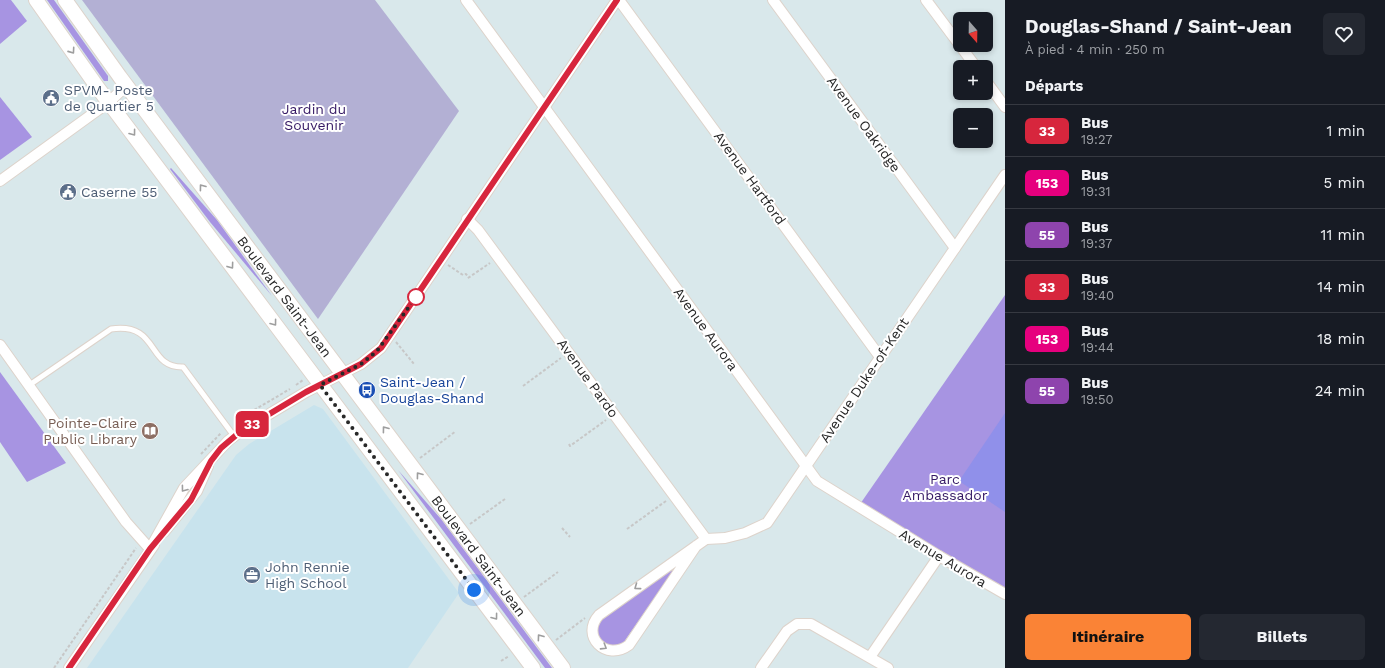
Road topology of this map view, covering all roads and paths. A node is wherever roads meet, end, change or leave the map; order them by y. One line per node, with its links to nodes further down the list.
1 (36, 0): 10 (main road, Boulevard Saint-Jean, one-way to 10)
2 (65, 0): 8 (main road, Boulevard Saint-Jean)
3 (466, 0): 11 (street, Avenue Aurora)
4 (618, 0): 11 (street); 21 (street, Avenue Hartford)
5 (773, 0): 16 (street, Avenue Oakridge)
6 (926, 0): 7 (street)
7 (971, 60)
8 (127, 85): 10 (street); 24 (main road, Boulevard Saint-Jean, one-way to 8)
9 (993, 91): 12 (street)
10 (109, 102): 14 (street); 26 (main road, Boulevard Saint-Jean, one-way to 26)
11 (544, 106): 15 (street); 35 (street, Avenue Aurora)
12 (1005, 107)
13 (1005, 175): 16 (street, Avenue Duke-of-Kent)
14 (0, 181)
15 (467, 219): 24 (street); 42 (street, Avenue Pardo)
16 (955, 248): 21 (street, Avenue Duke-of-Kent)
17 (491, 261): 18 (path)
18 (447, 265)
19 (396, 342): 23 (path)
20 (0, 345): 27 (street)
21 (880, 356): 35 (street, Avenue Duke-of-Kent)
22 (562, 357): 28 (path)
23 (414, 364)
24 (343, 373): 26 (street); 58 (main road, Boulevard Saint-Jean, one-way to 24)
25 (297, 384): 29 (path)
26 (320, 385): 32 (street); 57 (main road, Boulevard Saint-Jean, one-way to 57)
27 (28, 386): 32 (lane); 45 (street)
28 (523, 386)
29 (240, 418)
30 (607, 420): 33 (path)
31 (456, 432): 34 (path)
32 (234, 436): 45 (street)
33 (569, 444)
34 (419, 459)
35 (806, 467): 42 (street, Avenue Duke-of-Kent); 46 (street, Avenue Aurora)
36 (505, 499): 38 (path)
37 (667, 500): 40 (path)
38 (469, 525)
39 (562, 528): 41 (path)
40 (627, 529)
41 (570, 537)
42 (706, 539): 43 (street)
43 (696, 546): 43 (street, one-way to 43)
44 (136, 548): 55 (path)
45 (150, 549): 56 (street)
46 (938, 556): 48 (street, Avenue Aurora); 53 (street)
47 (558, 572): 49 (path)
48 (1005, 594)
49 (523, 597)
50 (588, 616): 51 (path)
51 (555, 640)
52 (511, 654): 54 (path)
53 (870, 657): 59 (street); 60 (street)
54 (501, 661)
55 (54, 668)
56 (69, 668)
57 (533, 668)
58 (563, 668)
59 (761, 668)
60 (888, 668)

